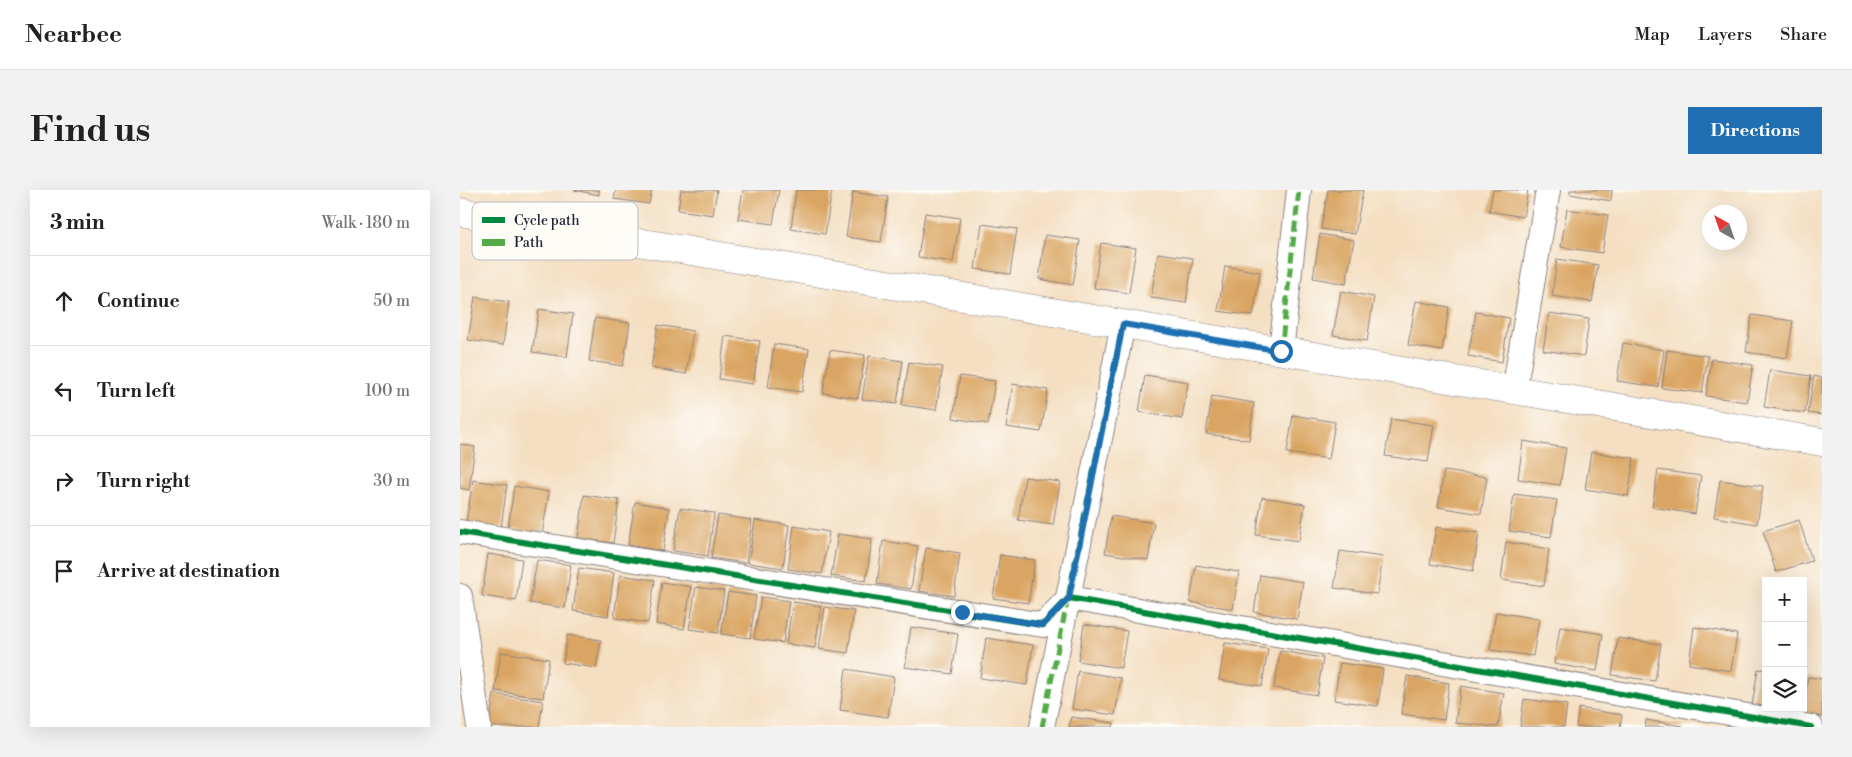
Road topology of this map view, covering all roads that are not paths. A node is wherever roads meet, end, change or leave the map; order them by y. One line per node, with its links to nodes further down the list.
1 (1299, 190): 5 (street)
2 (1548, 190): 6 (street)
3 (638, 242): 4 (main road)
4 (1123, 324): 5 (main road); 10 (street)
5 (1281, 351): 6 (main road)
6 (1514, 391): 7 (main road)
7 (1822, 442)
8 (460, 532): 10 (street)
9 (460, 596): 11 (street)
10 (1069, 598): 12 (street); 13 (street)
11 (479, 727)
12 (1042, 727)
13 (1811, 727)

